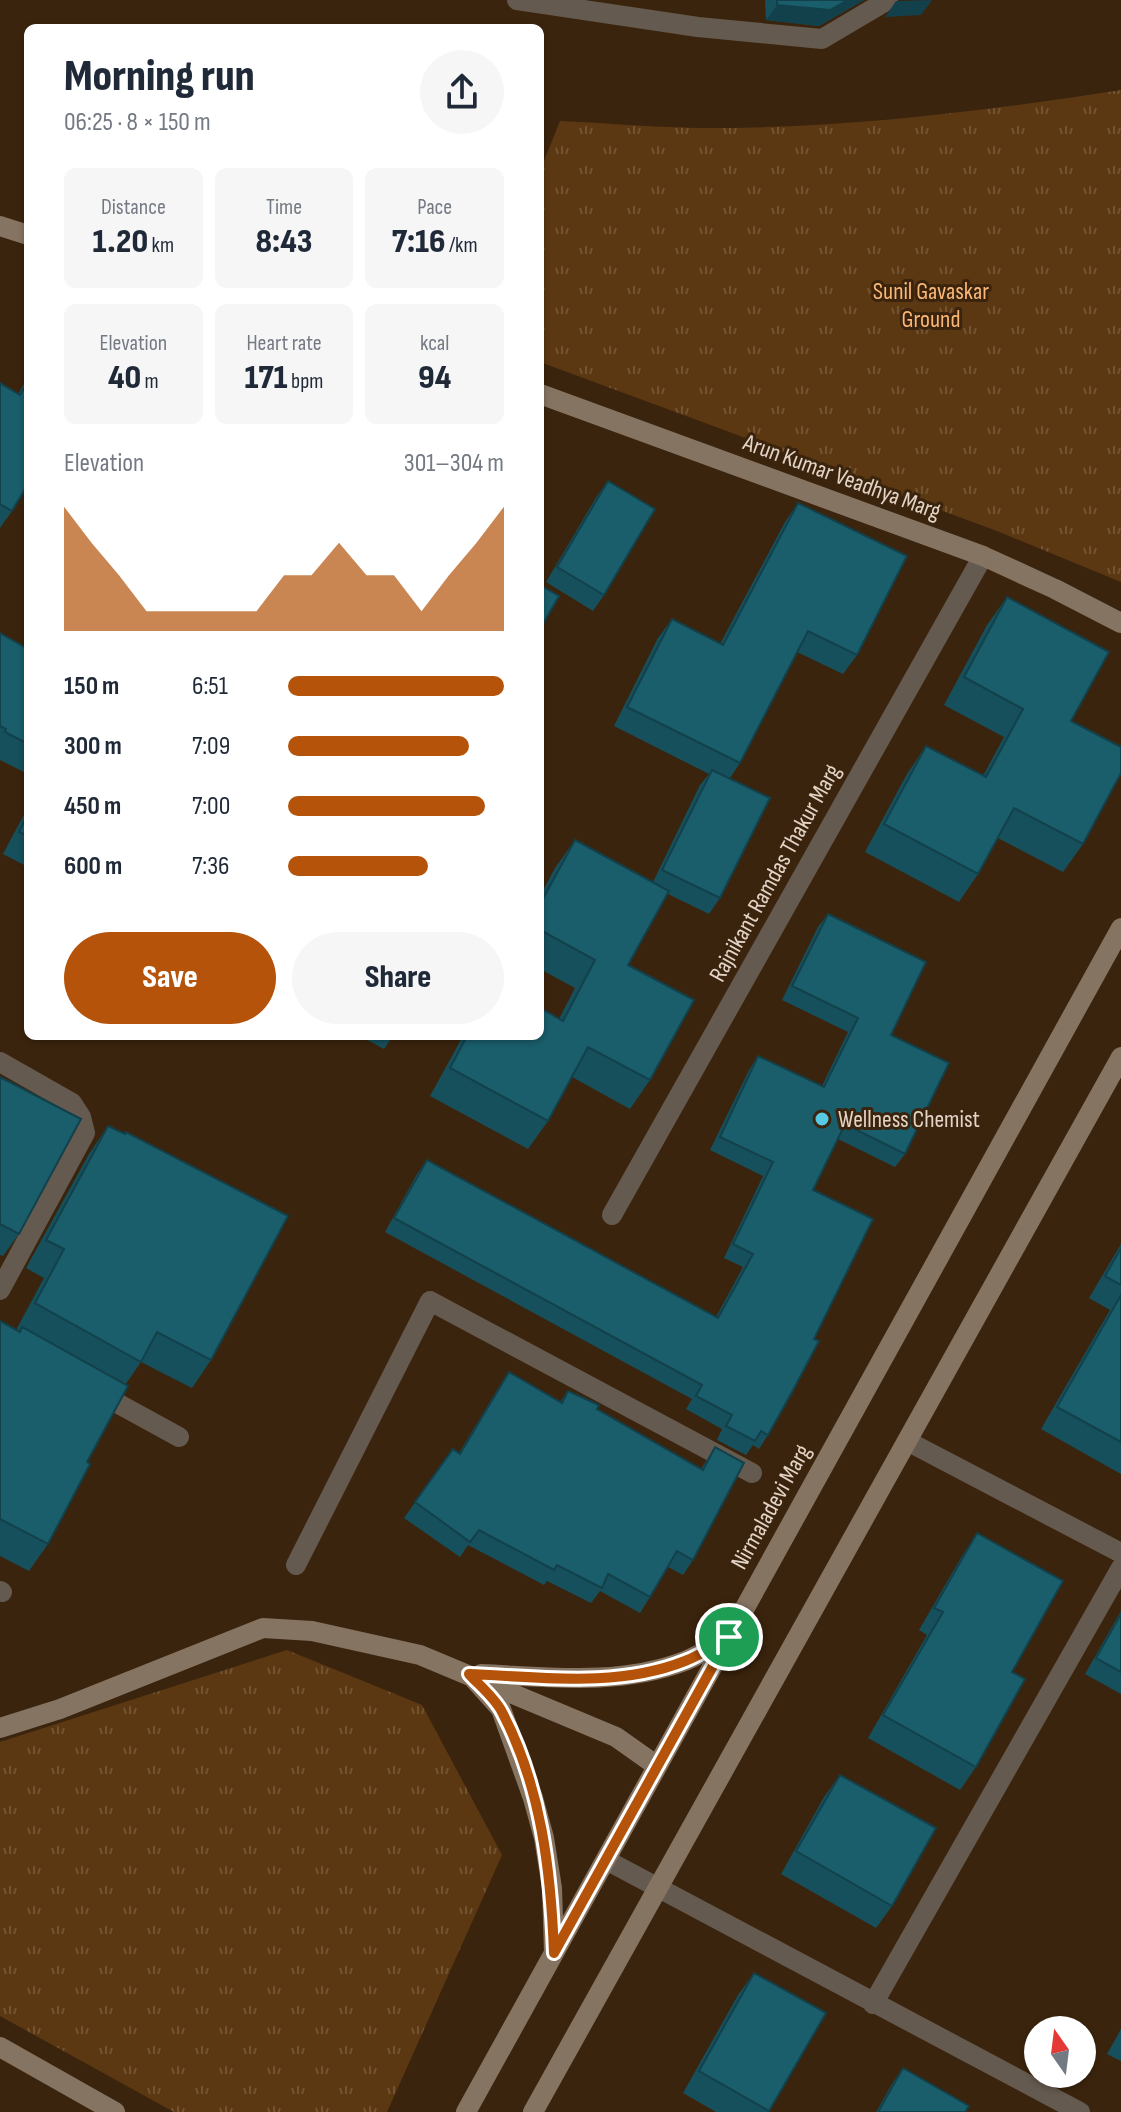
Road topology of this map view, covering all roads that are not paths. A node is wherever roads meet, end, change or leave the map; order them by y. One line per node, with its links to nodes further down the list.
1 (517, 0): 2 (street)
2 (888, 0)
3 (0, 226): 4 (main road)
4 (24, 234)
5 (544, 395): 6 (main road, Arun Kumar Veadhya Marg)
6 (983, 556): 7 (main road, Arun Kumar Veadhya Marg); 11 (street, Rajnikant Ramdas Thakur Marg)
7 (1121, 623)
8 (1121, 928): 20 (main road, Nirmaladevi Marg)
9 (1121, 1057): 15 (main road)
10 (0, 1062): 12 (street)
11 (612, 1215)
12 (0, 1290)
13 (83, 1384): 14 (street)
14 (179, 1437)
15 (907, 1441): 17 (street); 25 (main road)
16 (752, 1473): 18 (street)
17 (1121, 1553)
18 (296, 1565)
19 (1121, 1568): 27 (street)
20 (729, 1637): 21 (main road); 23 (main road, Nirmaladevi Marg)
21 (469, 1674): 22 (main road); 23 (main road); 26 (main road)
22 (0, 1728)
23 (657, 1766): 24 (main road, Nirmaladevi Marg)
24 (606, 1860): 25 (street); 26 (main road, Nirmaladevi Marg)
25 (658, 1887): 27 (street); 31 (main road)
26 (554, 1953): 30 (main road, Nirmaladevi Marg)
27 (873, 2004): 32 (street)
28 (0, 2047): 29 (main road)
29 (115, 2112)
30 (466, 2112)
31 (533, 2112)
32 (1080, 2112)

